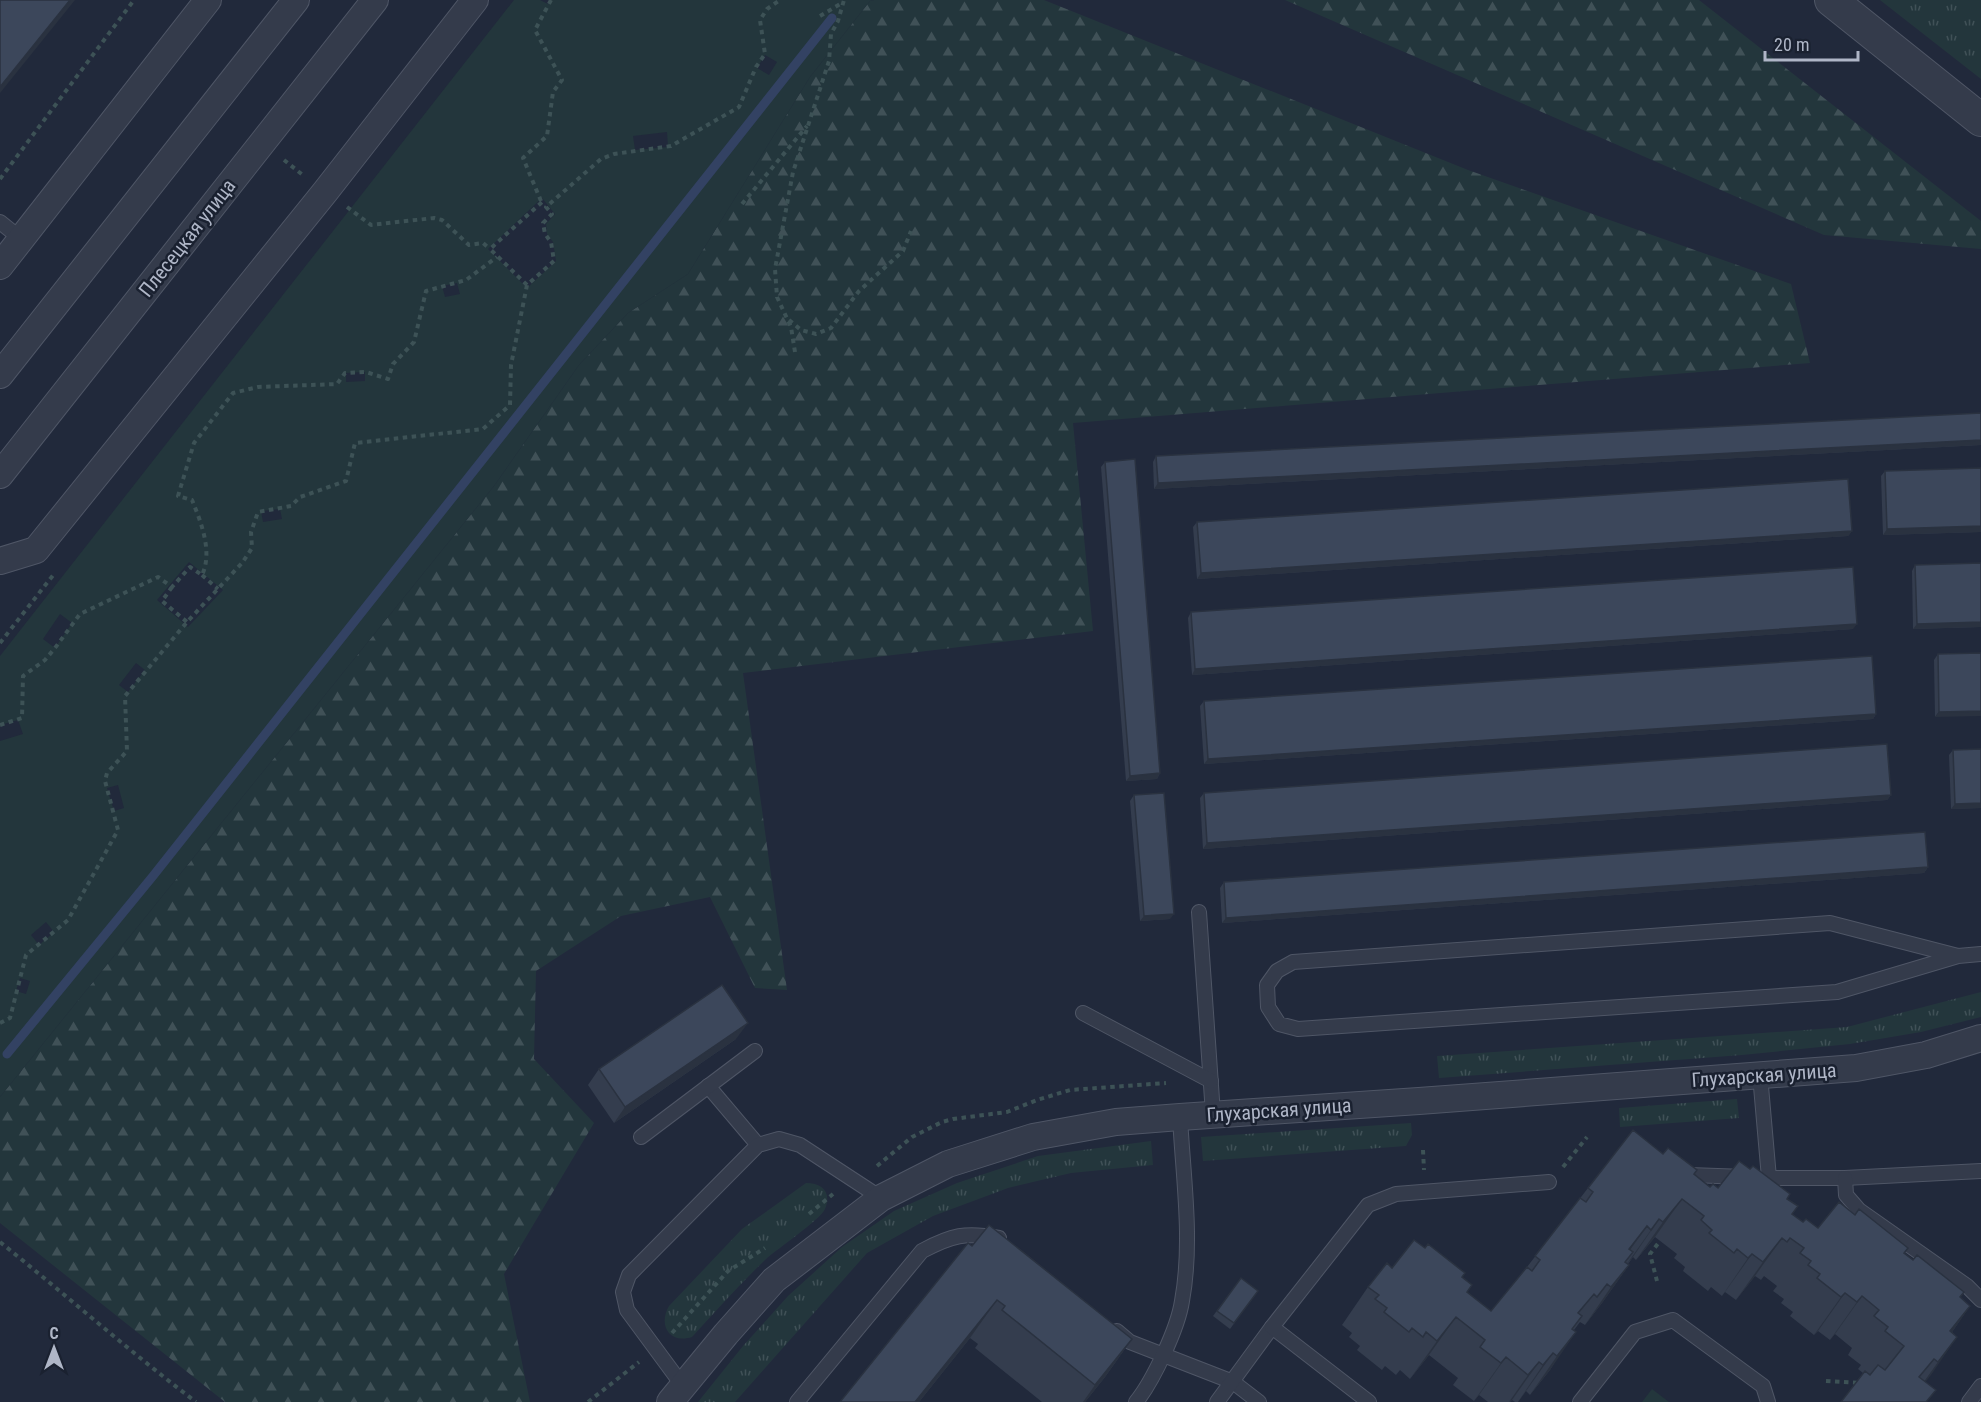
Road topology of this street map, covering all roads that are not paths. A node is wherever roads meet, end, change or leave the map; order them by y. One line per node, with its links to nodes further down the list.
1 (208, 0): 8 (street)
2 (296, 0): 10 (street)
3 (375, 0): 11 (street, Плесецкая улица)
4 (475, 0): 12 (street)
5 (1831, 0): 6 (street)
6 (1981, 120)
7 (0, 222): 8 (lane)
8 (21, 239): 9 (street)
9 (0, 266)
10 (0, 375)
11 (0, 475)
12 (0, 561)
13 (1199, 912): 20 (lane)
14 (1981, 954): 15 (lane)
15 (1958, 957): 15 (lane)
16 (1083, 1013): 20 (lane)
17 (1981, 1038): 19 (street, Глухарская улица)
18 (755, 1051): 21 (lane)
19 (1760, 1075): 22 (street, Глухарская улица); 28 (lane)
20 (1210, 1081): 22 (lane)
21 (708, 1086): 24 (lane); 25 (lane)
22 (1213, 1114): 23 (street, Глухарская улица)
23 (1180, 1117): 31 (street, Глухарская улица); 36 (lane)
24 (640, 1137)
25 (758, 1145): 31 (lane); 39 (lane)
26 (1663, 1164): 28 (lane)
27 (1981, 1171): 29 (lane)
28 (1769, 1178): 29 (lane)
29 (1845, 1178): 33 (lane)
30 (1549, 1182): 35 (lane)
31 (881, 1198): 39 (street, Глухарская улица)
32 (1015, 1246): 40 (lane)
33 (1981, 1300)
34 (1103, 1320): 36 (lane)
35 (1272, 1327): 37 (lane); 44 (lane)
36 (1163, 1355): 37 (lane); 41 (lane)
37 (1233, 1382): 42 (lane); 43 (lane)
38 (1981, 1386): 47 (lane)
39 (677, 1394)
40 (797, 1402)
41 (1136, 1402)
42 (1218, 1402)
43 (1259, 1402)
44 (1369, 1402)
45 (1580, 1402): 46 (lane)
46 (1768, 1402)
47 (1969, 1402)

